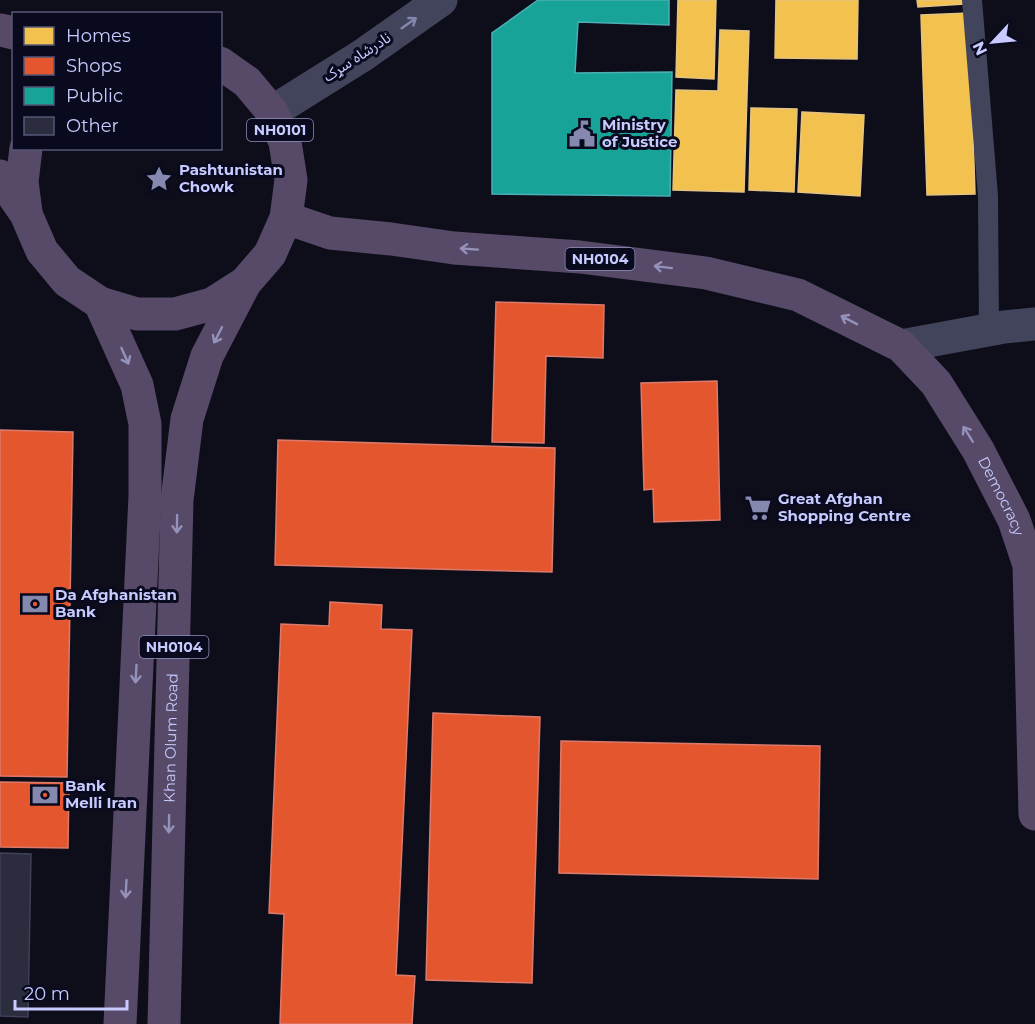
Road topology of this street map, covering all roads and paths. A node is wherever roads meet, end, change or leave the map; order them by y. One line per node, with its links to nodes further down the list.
1 (441, 0): 4 (street, نادرشاه سړک, one-way to 1)
2 (972, 0): 12 (lane)
3 (222, 64): 4 (highway, NH0101)
4 (272, 112): 8 (highway, NH0101)
5 (26, 150): 7 (highway, NH0101)
6 (0, 176): 7 (highway)
7 (26, 214): 10 (highway, NH0101)
8 (286, 218): 9 (highway, NH0101); 13 (highway, NH0104, one-way to 8)
9 (245, 283): 10 (highway, NH0101); 16 (highway, Khan Olum Road / NH0104, one-way to 16)
10 (100, 303): 15 (highway, NH0104, one-way to 15)
11 (1035, 324): 12 (street)
12 (989, 330): 13 (street)
13 (901, 346): 14 (highway, Democracy / NH0104, one-way to 13)
14 (1035, 814)
15 (120, 1024)
16 (164, 1024)

